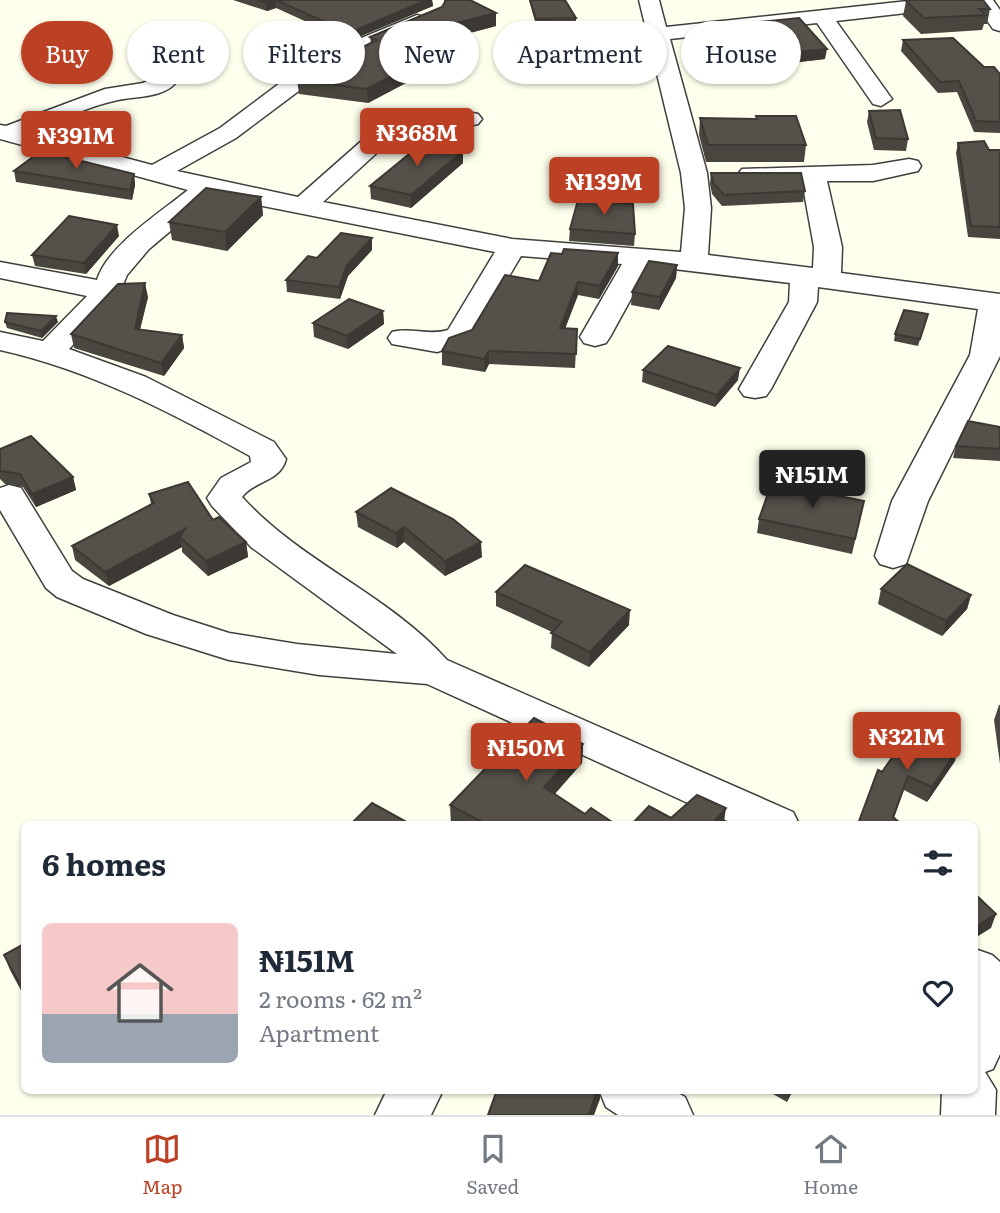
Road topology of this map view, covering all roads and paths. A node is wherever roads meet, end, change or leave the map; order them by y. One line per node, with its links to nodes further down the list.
1 (649, 0): 8 (street)
2 (741, 0): 9 (street)
3 (972, 0): 5 (street)
4 (983, 0): 11 (street)
5 (909, 2): 7 (street)
6 (434, 15): 18 (street)
7 (822, 16): 10 (street); 14 (street)
8 (654, 21)
9 (752, 21)
10 (780, 21)
11 (1000, 25)
12 (667, 58): 19 (street)
13 (159, 84): 16 (street)
14 (881, 99)
15 (470, 119): 22 (street)
16 (4, 133): 18 (street)
17 (909, 166): 20 (street)
18 (156, 173): 21 (street)
19 (714, 173): 20 (street); 25 (street)
20 (813, 174): 27 (street)
21 (207, 187): 22 (street); 28 (street)
22 (302, 207): 23 (street)
23 (512, 247): 24 (street); 31 (street)
24 (639, 258): 25 (street); 30 (street)
25 (694, 261): 27 (street)
26 (0, 270): 28 (street)
27 (816, 275): 29 (street); 34 (street)
28 (107, 290): 33 (street)
29 (997, 302): 36 (street)
30 (594, 337)
31 (403, 338)
32 (0, 341): 33 (street)
33 (51, 350): 37 (street)
34 (755, 389)
35 (9, 496): 37 (street)
36 (893, 556)
37 (433, 670): 38 (street)
38 (770, 821)
39 (978, 973): 40 (street)
40 (1000, 995)
41 (1000, 1007): 42 (street)
42 (978, 1045)
43 (415, 1094): 46 (street)
44 (632, 1094): 47 (street)
45 (969, 1094): 48 (street)
46 (402, 1115)
47 (666, 1115)
48 (968, 1115)

